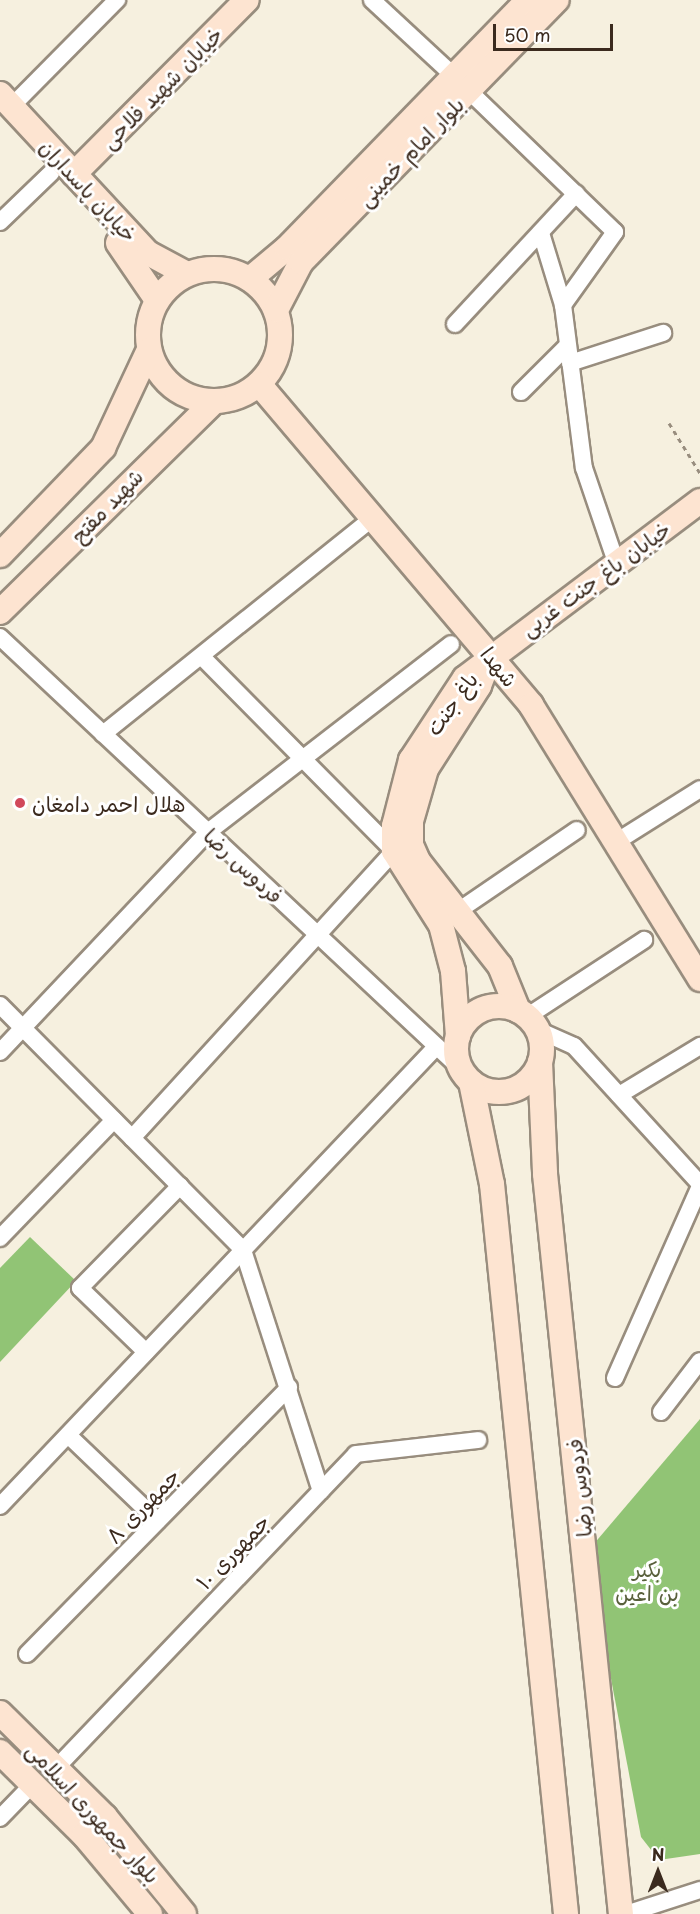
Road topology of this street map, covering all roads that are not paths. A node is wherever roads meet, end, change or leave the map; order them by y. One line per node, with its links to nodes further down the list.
1 (117, 0): 7 (street)
2 (247, 0): 8 (street, خیابان شهید فلاحی)
3 (372, 0): 6 (street)
4 (528, 0): 6 (street, بلوار امام خمینی)
5 (557, 0): 6 (street, بلوار امام خمینی)
6 (461, 84): 9 (street); 12 (street, بلوار امام خمینی)
7 (4, 105): 8 (street, خیابان پاسداران)
8 (63, 174): 10 (street, خیابان شهید فلاحی); 13 (street, خیابان پاسداران); 15 (street, خیابان پاسداران)
9 (576, 194): 11 (street); 16 (street)
10 (0, 222)
11 (541, 233): 16 (street); 18 (street)
12 (307, 242): 14 (street, بلوار امام خمینی); 17 (street, بلوار امام خمینی)
13 (187, 274): 14 (street); 15 (street)
14 (250, 279): 17 (street)
15 (157, 300): 21 (street)
16 (563, 305): 20 (street)
17 (276, 310): 23 (street)
18 (455, 324)
19 (663, 333): 22 (street)
20 (568, 345): 22 (street); 24 (street)
21 (149, 350): 25 (street); 28 (street, شهید مفتح)
22 (570, 363): 29 (street)
23 (259, 384): 25 (street); 33 (street, شهدا)
24 (521, 392)
25 (215, 401): 30 (street, شهید مفتح)
26 (700, 501): 29 (street, خیابان باغ جنت غربی)
27 (364, 525): 34 (street)
28 (0, 555)
29 (616, 562): 33 (street, خیابان باغ جنت غربی)
30 (0, 612)
31 (0, 637): 35 (street, فردوس رضا)
32 (451, 644): 36 (street)
33 (490, 654): 40 (street, شهدا); 41 (street, باغ جنت); 42 (street, باغ جنت)
34 (201, 656): 35 (street); 36 (street)
35 (103, 734): 39 (street, فردوس رضا)
36 (303, 759): 39 (street); 41 (street)
37 (700, 789): 40 (street)
38 (577, 830): 42 (street)
39 (208, 832): 43 (street, فردوس رضا); 48 (street)
40 (616, 842): 45 (street, شهدا)
41 (394, 850): 43 (street); 49 (street)
42 (461, 909): 47 (street, باغ جنت)
43 (320, 937): 49 (street, فردوس رضا); 56 (street)
44 (644, 940): 47 (street)
45 (700, 979)
46 (0, 1005): 48 (street)
47 (528, 1019): 49 (street); 52 (street); 54 (street)
48 (23, 1028): 51 (street); 55 (street)
49 (447, 1041): 53 (street); 61 (street)
50 (700, 1046): 54 (street)
51 (0, 1052)
52 (540, 1062): 53 (street); 82 (street, فردوس رضا)
53 (466, 1075): 81 (street)
54 (619, 1095): 57 (street)
55 (114, 1120): 56 (street); 60 (street)
56 (132, 1138): 58 (street)
57 (700, 1185): 59 (street)
58 (180, 1186): 61 (street); 62 (street)
59 (693, 1221): 64 (street)
60 (0, 1238)
61 (243, 1250): 62 (street); 65 (street)
62 (146, 1353): 67 (street)
63 (700, 1361): 66 (street)
64 (615, 1378)
65 (289, 1387): 69 (street); 71 (street, جمهوری ۸)
66 (661, 1412)
67 (68, 1435): 70 (street); 71 (street)
68 (478, 1440): 69 (street, جمهوری ۱۰)
69 (321, 1491): 75 (street, جمهوری ۱۰)
70 (0, 1506)
71 (158, 1521): 72 (street, جمهوری ۸)
72 (27, 1654)
73 (0, 1713): 75 (street, بلوار جمهوری اسلامی)
74 (0, 1752): 76 (street, بلوار جمهوری اسلامی)
75 (56, 1768): 79 (street, بلوار جمهوری اسلامی)
76 (33, 1784): 77 (street); 80 (street, بلوار جمهوری اسلامی)
77 (0, 1818)
78 (700, 1890): 83 (street)
79 (174, 1911)
80 (150, 1914)
81 (566, 1914)
82 (621, 1914)
83 (626, 1914)

